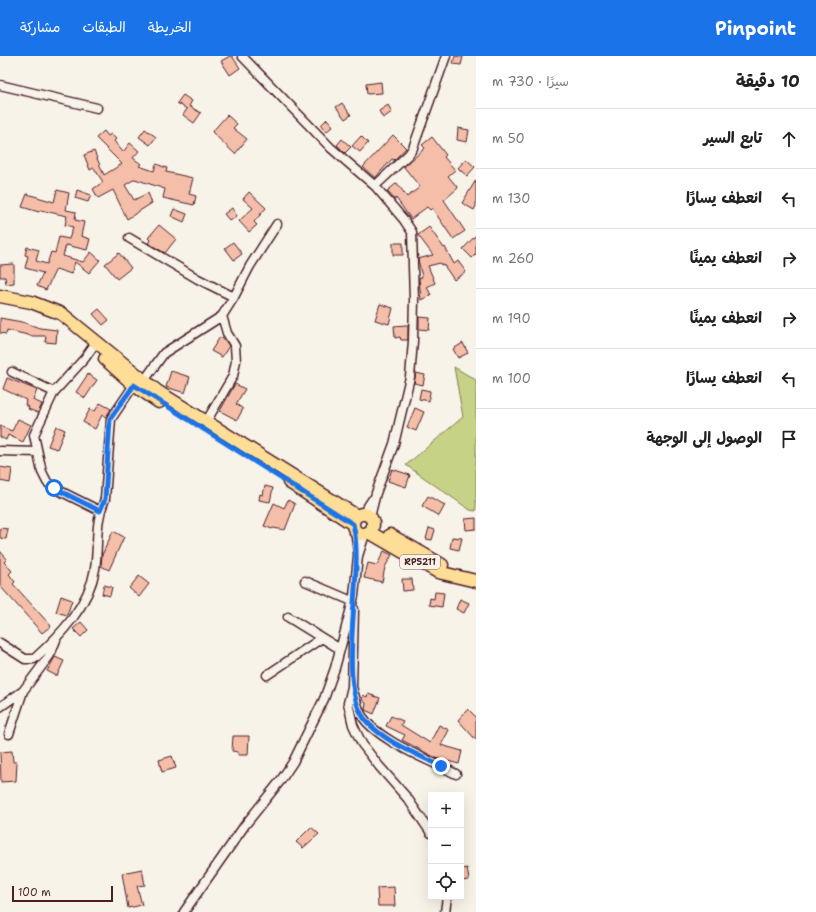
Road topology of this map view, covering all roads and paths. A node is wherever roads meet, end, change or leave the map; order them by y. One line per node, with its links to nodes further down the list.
1 (242, 56): 5 (street)
2 (446, 56): 5 (street)
3 (0, 85): 4 (street)
4 (97, 108)
5 (375, 186): 20 (street)
6 (277, 224): 9 (street)
7 (129, 238): 9 (street)
8 (0, 296): 14 (main road, RP5211)
9 (234, 297): 11 (street)
10 (0, 304): 12 (main road, RP5211)
11 (222, 316): 14 (street); 16 (street)
12 (92, 348): 14 (main road, RP5211); 15 (street)
13 (12, 372): 15 (street)
14 (139, 383): 16 (main road, RP5211); 19 (street); 20 (main road, RP5211)
15 (54, 392): 18 (street)
16 (206, 422): 20 (main road, RP5211)
17 (0, 451): 18 (street)
18 (37, 452): 19 (street)
19 (100, 511): 27 (street)
20 (363, 524): 21 (street); 21 (street); 22 (main road, RP5211); 24 (main road, RP5211)
21 (358, 556): 25 (street)
22 (476, 573)
23 (305, 581): 25 (street)
24 (476, 581)
25 (353, 599): 30 (street); 32 (street)
26 (288, 617): 28 (street)
27 (58, 637): 29 (street); 33 (street)
28 (322, 638): 30 (street); 31 (street)
29 (0, 643)
30 (340, 649): 39 (street)
31 (267, 675)
32 (352, 687): 36 (street); 37 (street)
33 (23, 691): 34 (street); 35 (street)
34 (0, 707)
35 (9, 734)
36 (456, 774)
37 (428, 829)
38 (446, 900): 40 (street)
39 (184, 912)
40 (445, 912)

